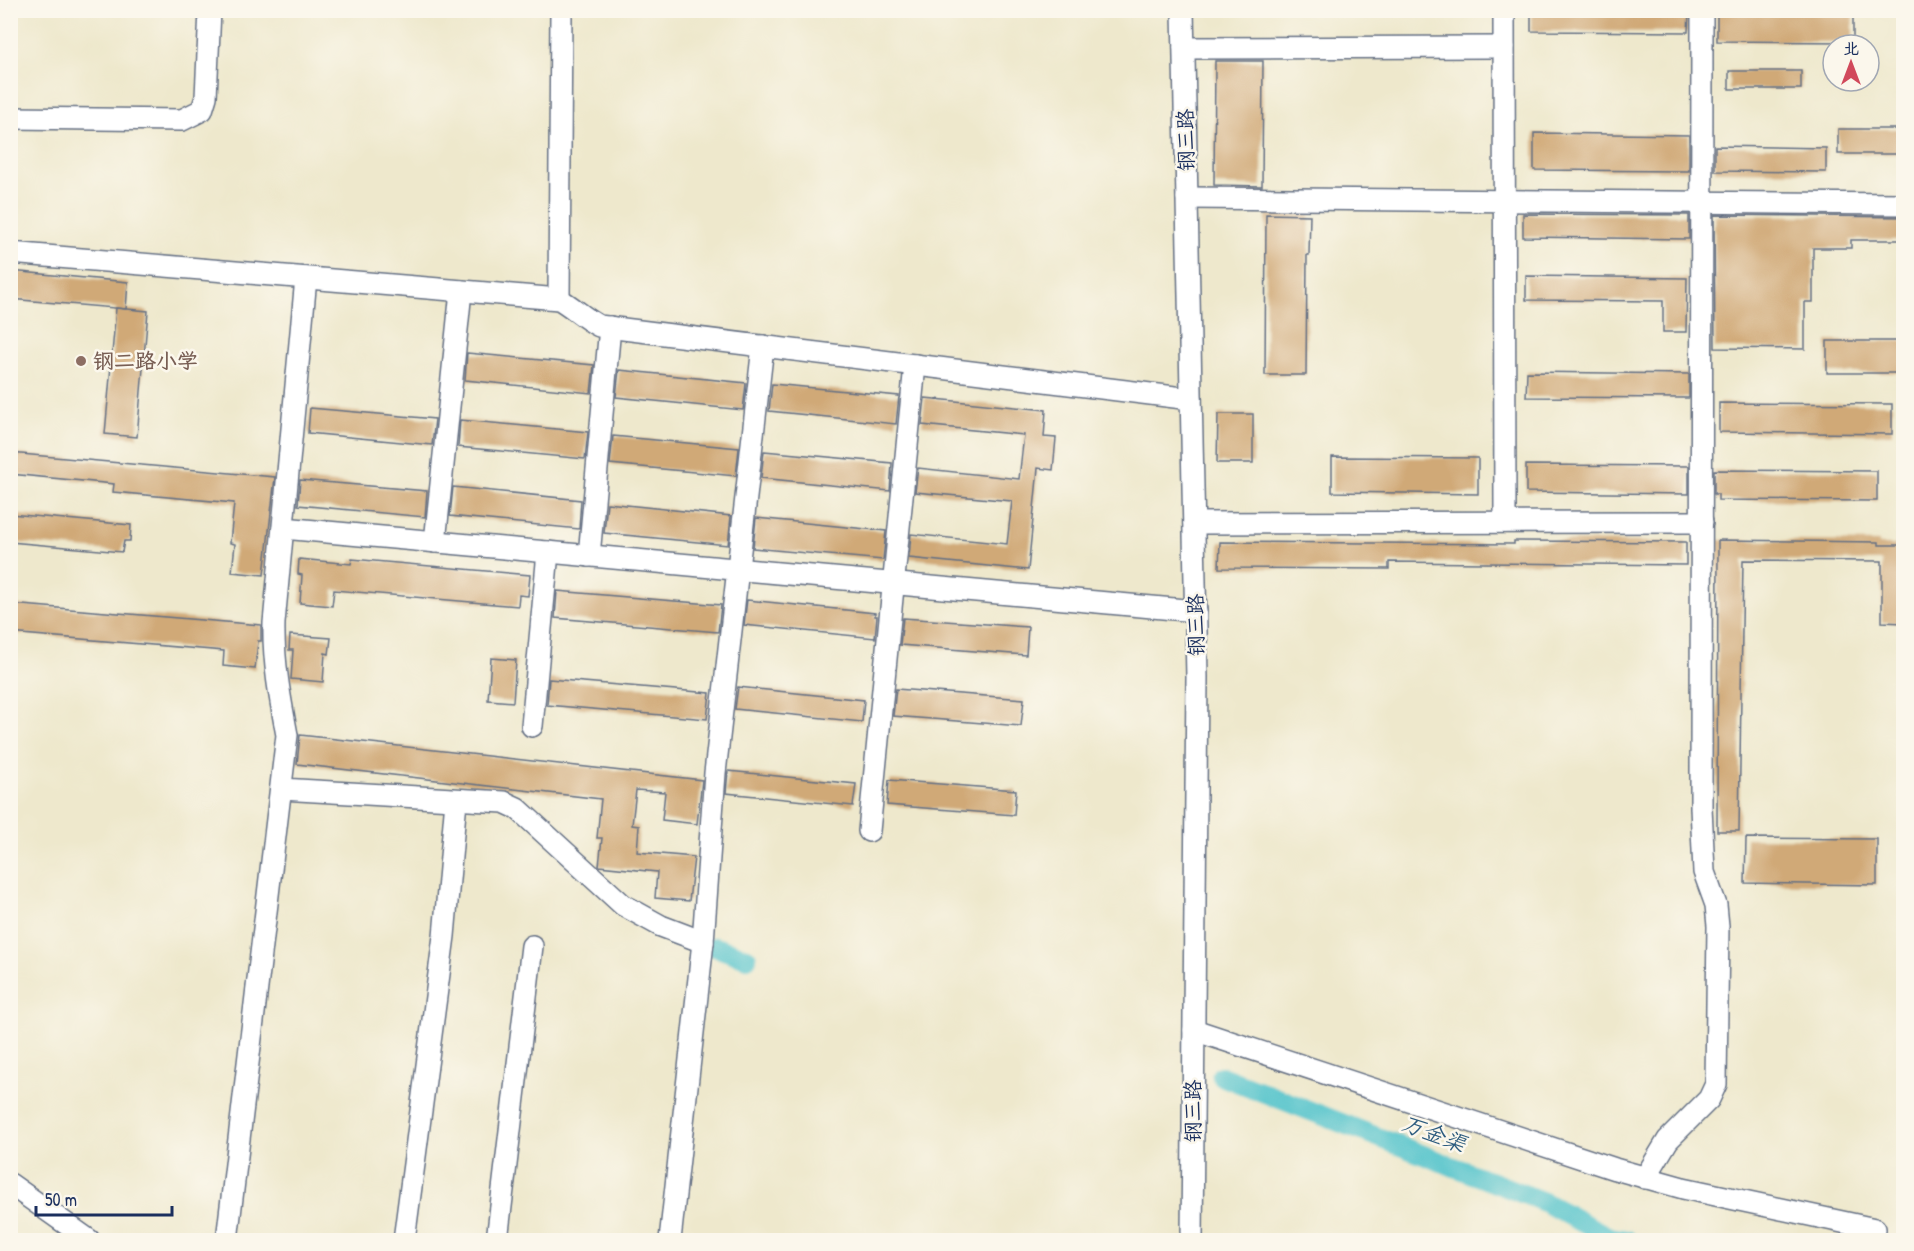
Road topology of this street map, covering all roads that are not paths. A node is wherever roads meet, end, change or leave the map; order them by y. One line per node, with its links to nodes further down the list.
1 (210, 10): 8 (street)
2 (561, 10): 16 (street)
3 (1183, 10): 7 (street, 钢三路)
4 (1504, 10): 6 (street)
5 (1702, 10): 11 (street)
6 (1504, 47): 7 (street); 10 (street)
7 (1184, 48): 9 (street, 钢三路)
8 (10, 118)
9 (1187, 198): 10 (street); 20 (street, 钢三路)
10 (1505, 200): 11 (street); 21 (street)
11 (1702, 202): 12 (street); 22 (street)
12 (1904, 204)
13 (10, 253): 14 (street)
14 (306, 278): 15 (street); 24 (street)
15 (461, 291): 16 (street); 25 (street)
16 (559, 299): 17 (street)
17 (610, 327): 18 (street); 27 (street)
18 (763, 346): 19 (street); 28 (street)
19 (915, 365): 20 (street); 29 (street)
20 (1191, 399): 23 (street, 钢三路)
21 (1505, 522): 22 (street); 23 (street)
22 (1701, 522): 38 (street)
23 (1194, 523): 30 (street, 钢三路)
24 (283, 528): 25 (street); 32 (street)
25 (435, 542): 26 (street)
26 (548, 552): 27 (street); 31 (street)
27 (589, 556): 28 (street)
28 (738, 569): 29 (street); 35 (street)
29 (894, 584): 30 (street); 34 (street)
30 (1196, 611): 37 (street, 钢三路)
31 (532, 726)
32 (281, 789): 33 (street); 42 (street)
33 (456, 800): 35 (street); 43 (street)
34 (869, 831)
35 (703, 942): 45 (street)
36 (532, 946): 44 (street)
37 (1194, 1030): 38 (street); 46 (street, 钢三路)
38 (1646, 1178): 40 (street)
39 (10, 1184): 41 (street)
40 (1875, 1229)
41 (89, 1240)
42 (227, 1240)
43 (404, 1240)
44 (497, 1240)
45 (670, 1240)
46 (1192, 1240)

